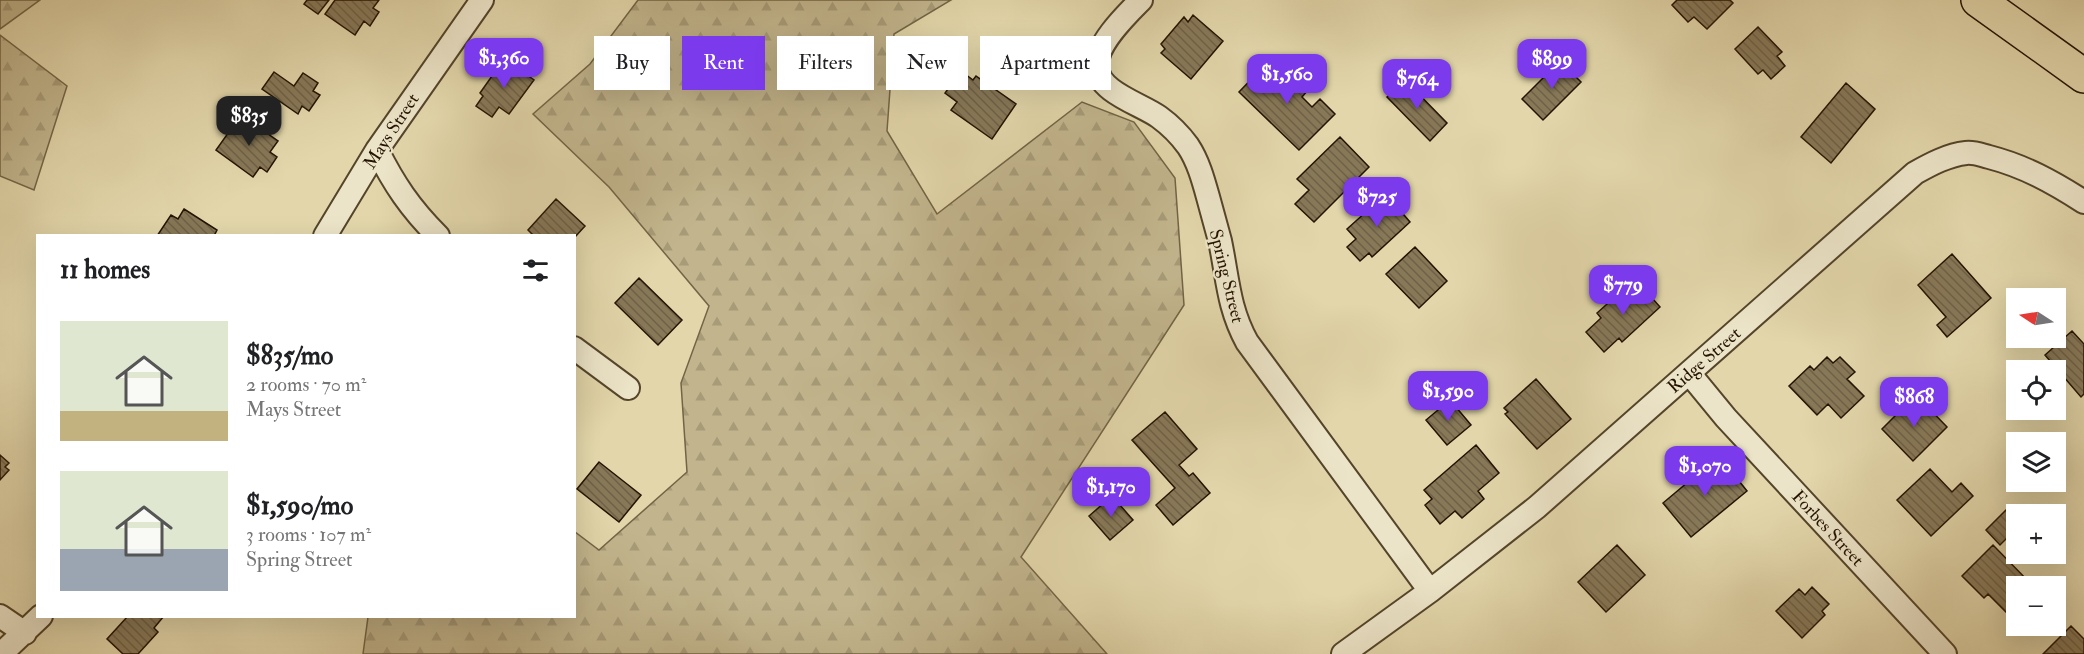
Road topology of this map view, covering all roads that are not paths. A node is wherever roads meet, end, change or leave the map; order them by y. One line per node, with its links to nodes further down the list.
1 (482, 0): 5 (street, Mays Street)
2 (1141, 0): 12 (street, Spring Street)
3 (1978, 0): 4 (main road)
4 (2084, 76)
5 (377, 150): 7 (street, Mays Street); 8 (street)
6 (2084, 202): 10 (street, Ridge Street)
7 (326, 234)
8 (436, 234)
9 (576, 349): 11 (street)
10 (1689, 373): 12 (street, Ridge Street); 18 (street, Forbes Street)
11 (628, 388)
12 (1431, 591): 17 (street, Ridge Street)
13 (0, 616): 15 (street)
14 (39, 618): 15 (street)
15 (25, 633): 16 (street)
16 (1, 654)
17 (1343, 654)
18 (1946, 654)

